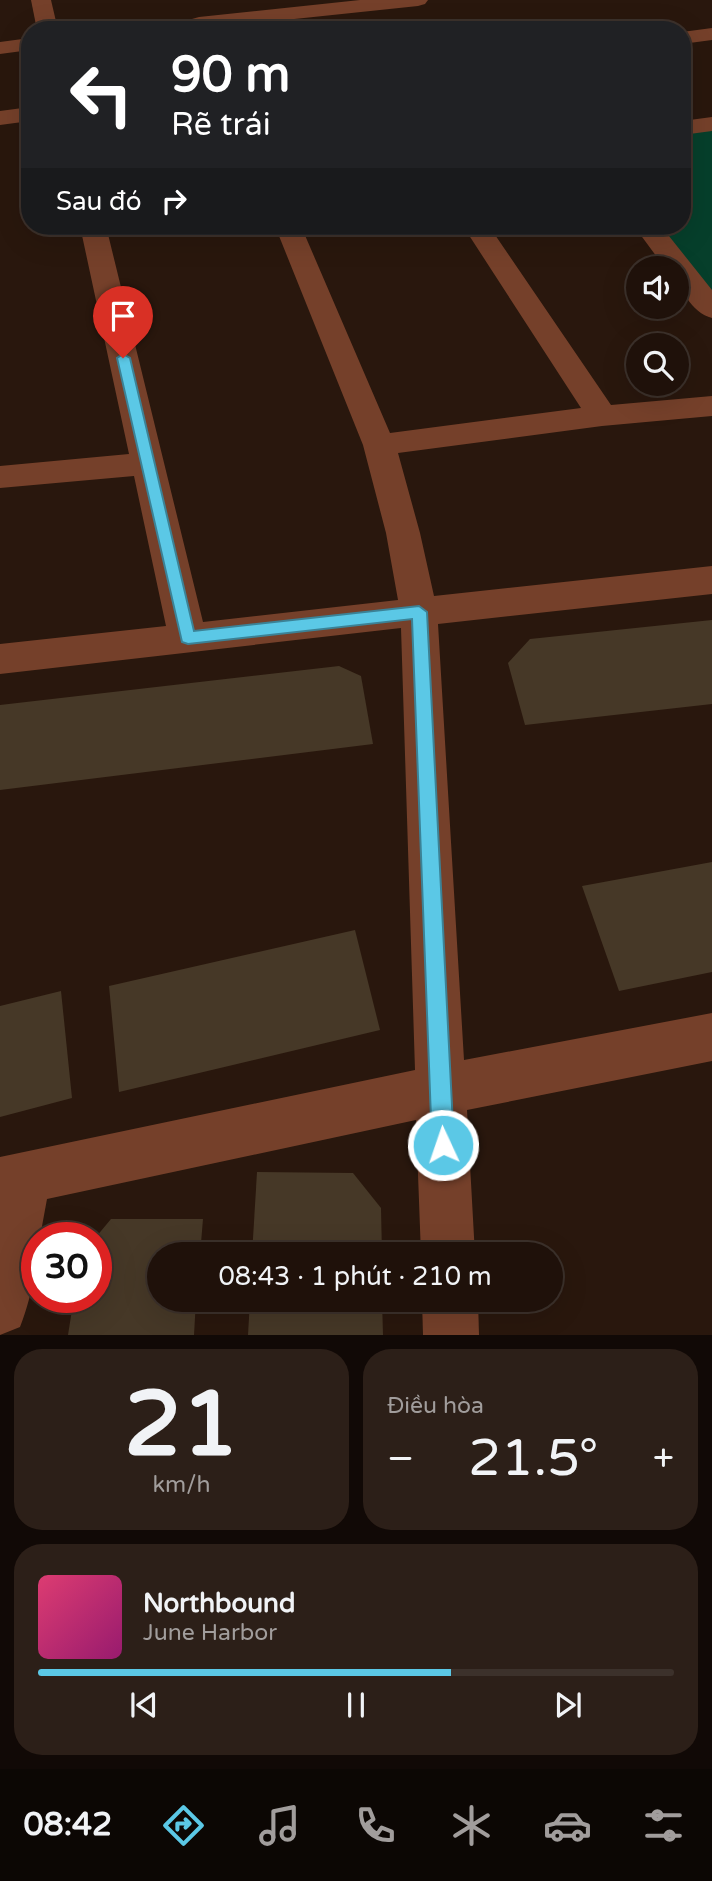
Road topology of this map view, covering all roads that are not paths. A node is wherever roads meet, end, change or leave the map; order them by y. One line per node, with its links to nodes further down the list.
1 (41, 0): 5 (street)
2 (190, 0): 6 (street)
3 (418, 0): 4 (street)
4 (337, 4): 7 (street)
5 (46, 21)
6 (199, 21)
7 (232, 21)
8 (712, 34): 9 (street)
9 (691, 37)
10 (21, 45): 11 (street)
11 (0, 48)
12 (21, 115): 13 (street)
13 (0, 118)
14 (712, 124): 15 (street)
15 (691, 127)
16 (95, 235): 24 (street)
17 (292, 235): 23 (street)
18 (483, 235): 22 (street)
19 (654, 235): 20 (street)
20 (712, 310)
21 (712, 406): 22 (street)
22 (602, 416): 23 (street)
23 (379, 445): 27 (street)
24 (148, 463): 25 (street); 28 (street)
25 (0, 477)
26 (712, 580): 27 (street)
27 (419, 612): 28 (street); 31 (street)
28 (188, 638): 29 (street)
29 (0, 659)
30 (712, 1037): 31 (street)
31 (440, 1090): 32 (street); 33 (street)
32 (12, 1180): 34 (street)
33 (447, 1242)
34 (0, 1307)
35 (450, 1312): 36 (street)
36 (451, 1335)

